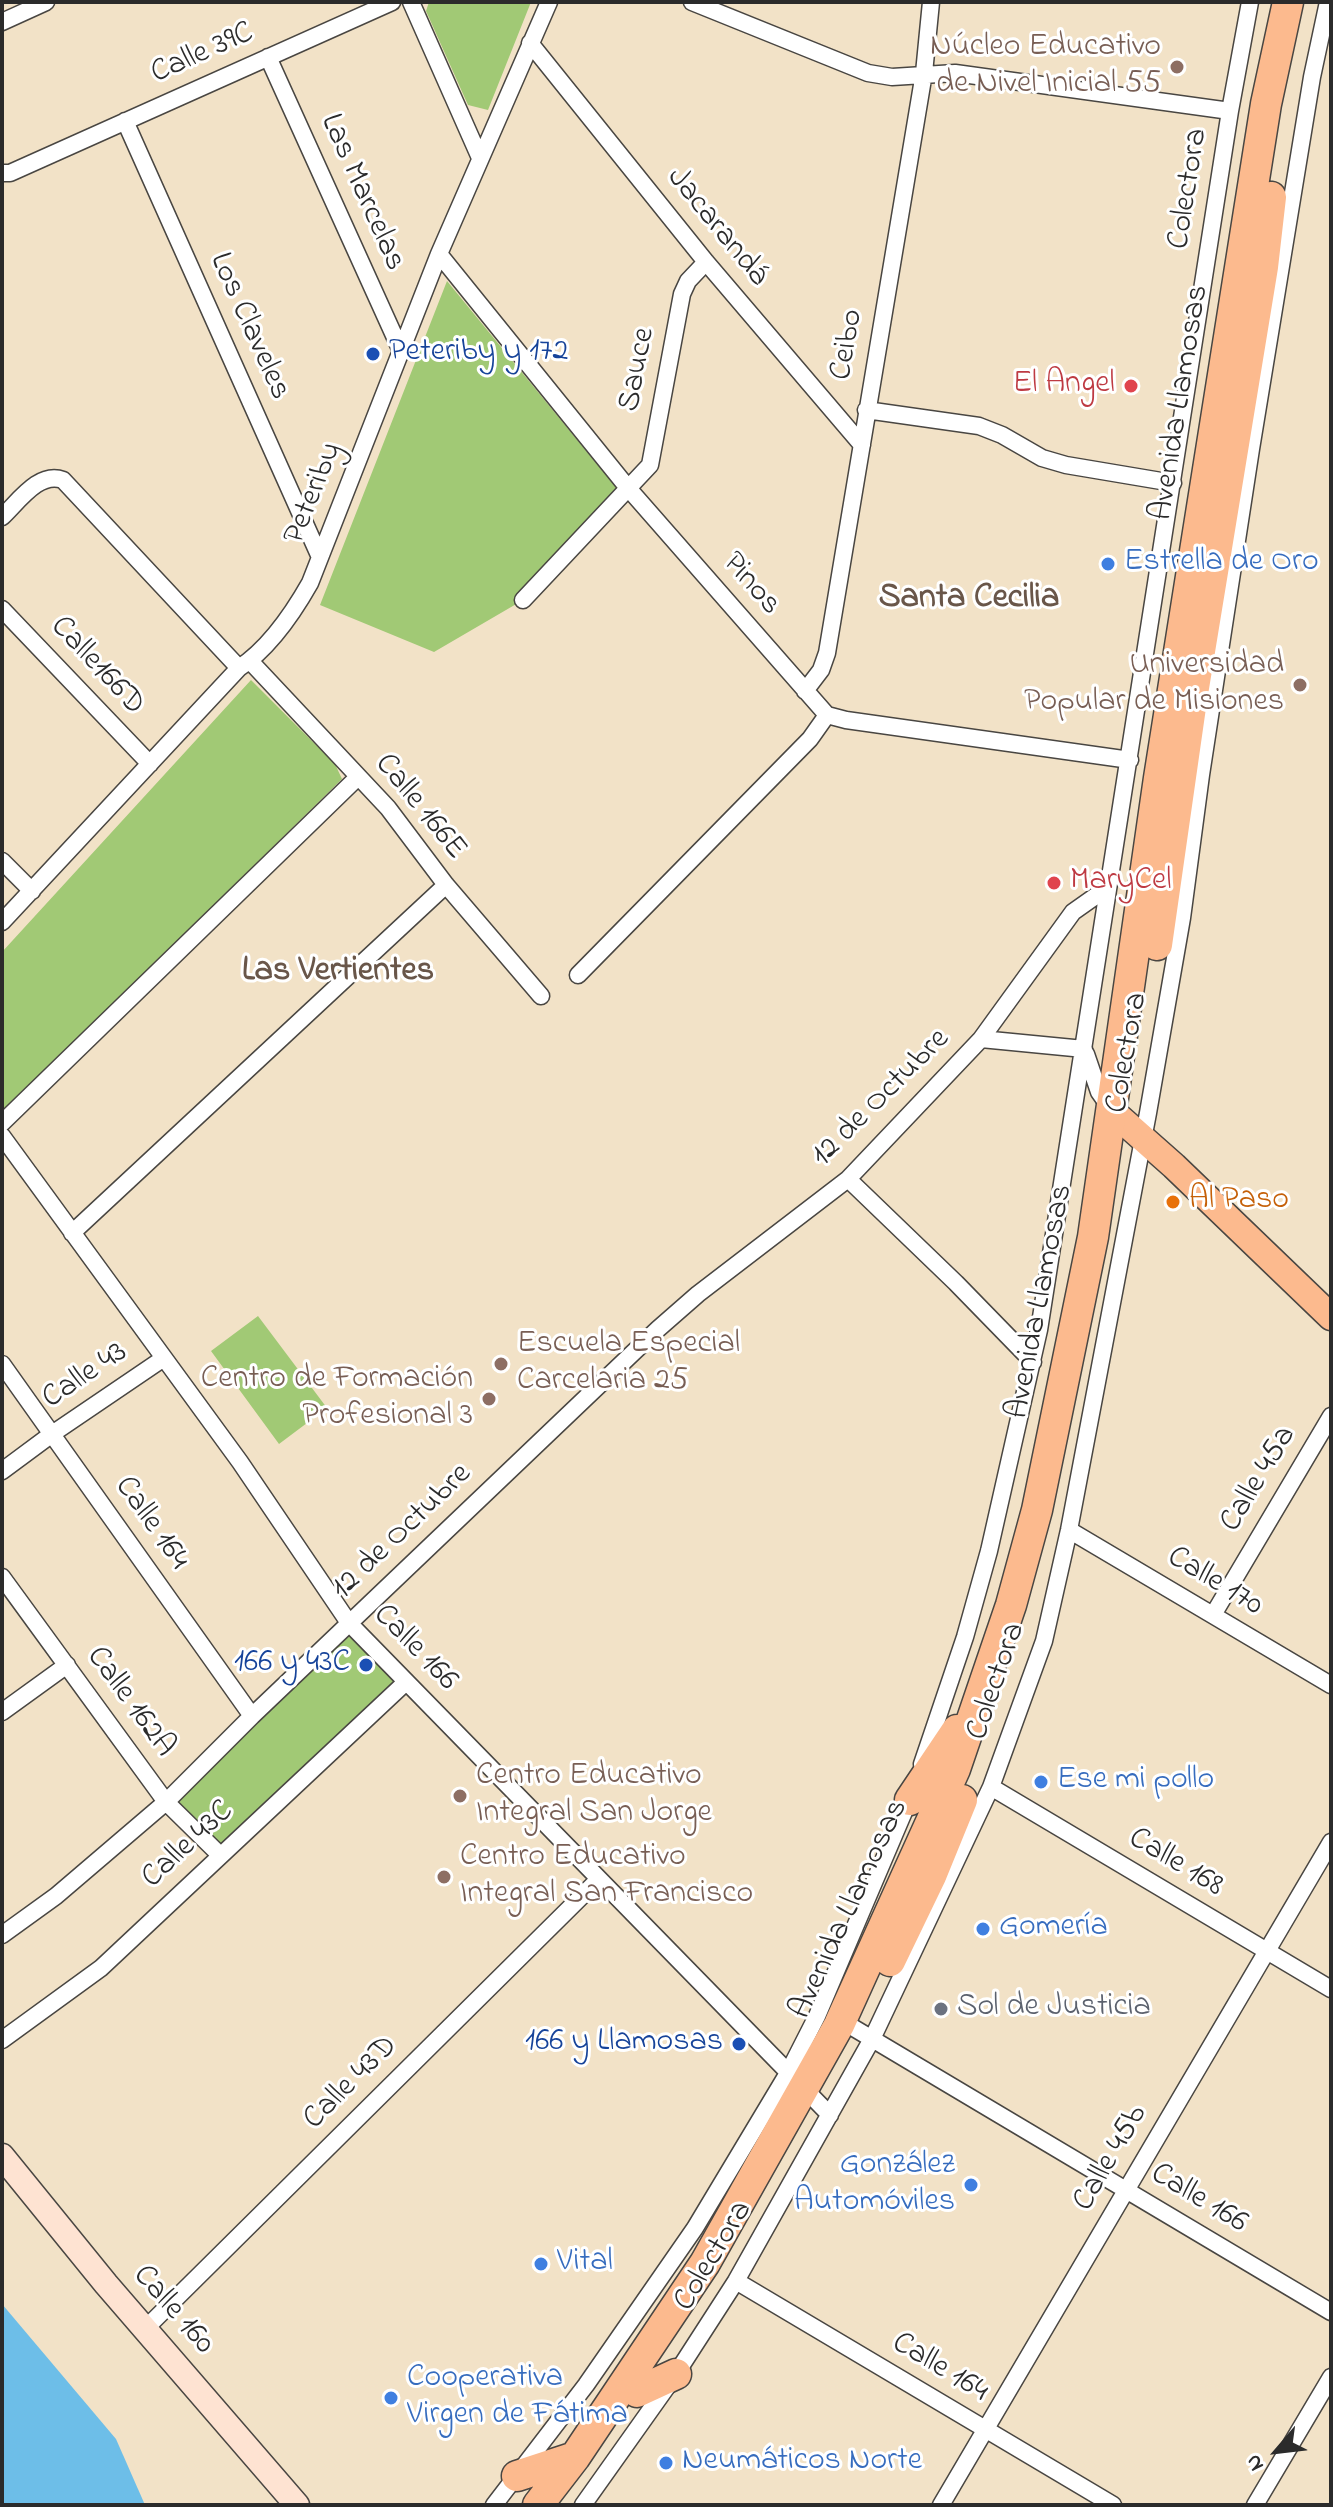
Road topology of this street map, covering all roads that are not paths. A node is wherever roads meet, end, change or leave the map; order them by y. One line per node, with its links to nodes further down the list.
1 (46, 2): 11 (street)
2 (392, 2): 13 (street, Calle 39C)
3 (411, 2): 17 (street)
4 (549, 2): 12 (street, Peteriby)
5 (692, 2): 14 (street)
6 (931, 2): 14 (street, Ceibo)
7 (1250, 2): 15 (street, Colectora)
8 (1288, 2): 39 (highway, Avenida Llamosas)
9 (1306, 2): 21 (highway, Avenida Llamosas)
10 (1328, 2): 21 (street)
11 (2, 22)
12 (530, 43): 17 (street, Peteriby); 20 (street, Jacarandá)
13 (268, 57): 16 (street, Calle 39C); 22 (street, Las Marcelas)
14 (924, 73): 15 (street); 23 (street, Ceibo)
15 (1230, 111): 26 (street, Colectora)
16 (125, 121): 18 (street, Calle 39C); 29 (street, Los Claveles)
17 (480, 158): 19 (street, Peteriby)
18 (6, 173)
19 (439, 254): 22 (street, Peteriby); 27 (street, Pinos)
20 (706, 262): 24 (street, Jacarandá); 27 (street, Sauce)
21 (1272, 268): 25 (highway, Avenida Llamosas)
22 (402, 353): 29 (street, Peteriby)
23 (866, 410): 24 (street, Ceibo); 26 (street)
24 (862, 445): 33 (street, Ceibo)
25 (1242, 447): 39 (highway, Avenida Llamosas); 39 (street)
26 (1173, 483): 35 (street, Colectora)
27 (628, 488): 30 (street, Sauce); 33 (street, Pinos)
28 (2, 517): 32 (street, Calle 166E)
29 (319, 555): 32 (street, Peteriby)
30 (523, 600)
31 (2, 609): 36 (street, Calle166D)
32 (244, 665): 36 (street, Peteriby); 37 (street, Calle 166E)
33 (805, 691): 34 (street, Pinos)
34 (827, 715): 35 (street); 45 (street)
35 (1130, 760): 38 (street, Colectora)
36 (150, 764): 43 (street, Peteriby)
37 (358, 777): 41 (street, Calle 166E); 49 (street)
38 (1125, 789): 39 (street); 42 (street, Colectora)
39 (1178, 797): 50 (highway, Avenida Llamosas)
40 (2, 861): 43 (street)
41 (446, 885): 46 (street, Calle 166E); 53 (street)
42 (1107, 888): 47 (street, 12 de Octubre); 48 (street, Colectora)
43 (32, 891): 44 (street, Peteriby)
44 (2, 922)
45 (578, 975)
46 (541, 996)
47 (981, 1039): 48 (street, 12 de Octubre); 52 (street, 12 de Octubre)
48 (1084, 1049): 50 (street, Colectora); 56 (street, Colectora)
49 (2, 1123)
50 (1128, 1125): 54 (main road); 61 (street, Colectora); 68 (highway, Avenida Llamosas); 80 (highway, Avenida Llamosas)
51 (2, 1136): 53 (street, Calle 166)
52 (848, 1179): 56 (street); 64 (street, 12 de Octubre)
53 (72, 1233): 55 (street, Calle 166)
54 (1331, 1317)
55 (164, 1358): 59 (street, Calle 43); 64 (street, Calle 166)
56 (1033, 1362): 72 (street, Colectora)
57 (2, 1364): 59 (street, Calle 164)
58 (1331, 1416): 63 (street, Calle 45a)
59 (52, 1434): 60 (street, Calle 43); 70 (street, Calle 164)
60 (2, 1471)
61 (1069, 1530): 63 (street, Calle 170); 71 (street, Colectora)
62 (2, 1577): 65 (street, Calle 162A)
63 (1213, 1615): 67 (street, Calle 170)
64 (349, 1623): 66 (street, Calle 166); 70 (street, 12 de Octubre)
65 (67, 1665): 69 (street); 73 (street, Calle 162A)
66 (406, 1682): 75 (street, Calle 43C); 76 (street, Calle 166)
67 (1331, 1685)
68 (978, 1699): 72 (highway); 80 (highway, Avenida Llamosas)
69 (2, 1712)
70 (252, 1716): 73 (street, 12 de Octubre)
71 (991, 1787): 78 (street, Calle 168); 80 (street, Colectora)
72 (910, 1800): 80 (street, Colectora)
73 (166, 1802): 75 (street, Calle 162A); 77 (street, 12 de Octubre)
74 (1331, 1842): 78 (street, Calle 45b)
75 (220, 1855): 81 (street, Calle 43C)
76 (599, 1879): 82 (street, Calle 166); 87 (street, Calle 43D)
77 (2, 1935)
78 (1267, 1951): 79 (street, Calle 168); 84 (street, Calle 45b)
79 (1331, 1989)
80 (847, 2024): 82 (highway, Avenida Llamosas); 84 (street, Calle 166)
81 (2, 2040)
82 (810, 2094): 85 (street, Colectora); 90 (highway, Avenida Llamosas); 92 (highway, Avenida Llamosas); 93 (street, Colectora)
83 (2, 2156): 87 (main road, Calle 160)
84 (1126, 2190): 86 (street, Calle 166); 91 (street, Calle 45b)
85 (736, 2281): 88 (street, Colectora); 91 (street, Calle 164)
86 (1331, 2312)
87 (145, 2329): 94 (main road, Calle 160)
88 (676, 2374): 90 (highway); 98 (street, Colectora)
89 (1331, 2377): 101 (street)
90 (637, 2392): 97 (highway, Avenida Llamosas)
91 (986, 2430): 99 (street, Calle 45b); 100 (street, Calle 164)
92 (575, 2457): 93 (highway); 96 (highway, Avenida Llamosas)
93 (517, 2476): 95 (street, Colectora)
94 (297, 2505)
95 (494, 2505)
96 (538, 2505)
97 (559, 2505)
98 (583, 2505)
99 (941, 2505)
100 (1113, 2505)
101 (1255, 2505)

